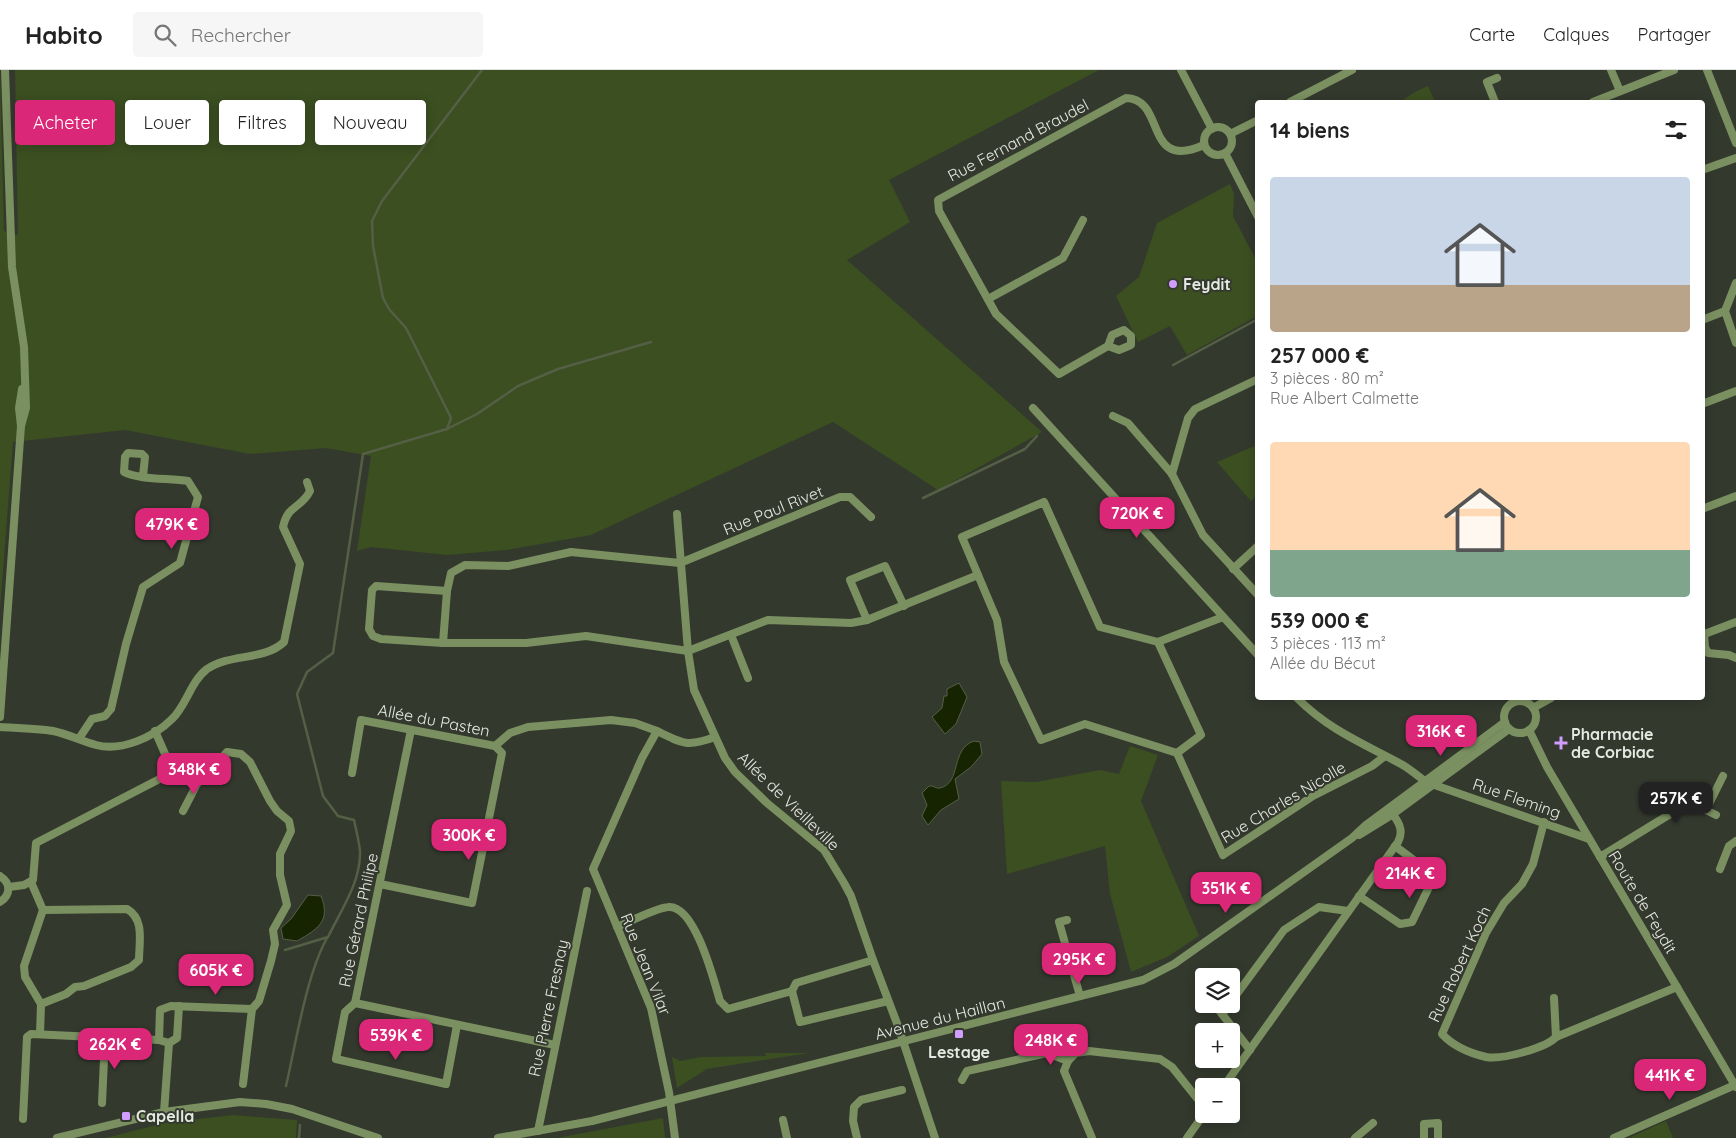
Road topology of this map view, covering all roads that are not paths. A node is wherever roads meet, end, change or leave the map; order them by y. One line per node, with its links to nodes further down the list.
1 (5, 70): 63 (street)
2 (1181, 70): 13 (street)
3 (1352, 70): 9 (street)
4 (1611, 70): 8 (street)
5 (1674, 70): 8 (street)
6 (1707, 70): 15 (street)
7 (1497, 78): 10 (street)
8 (1620, 91): 11 (street)
9 (1294, 100)
10 (1494, 100)
11 (1598, 100)
12 (1255, 121): 14 (street)
13 (1212, 129): 14 (street); 16 (street)
14 (1230, 134): 17 (street)
15 (1736, 143)
16 (1204, 145): 17 (street); 23 (street, Rue Fernand Braudel)
17 (1225, 154): 20 (street)
18 (1736, 158): 19 (street)
19 (1705, 169)
20 (1255, 211)
21 (1083, 220): 23 (street)
22 (1736, 283): 24 (street)
23 (988, 299): 27 (street, Rue Fernand Braudel)
24 (1725, 311): 25 (street); 26 (street)
25 (1705, 319)
26 (1736, 343)
27 (1108, 346)
28 (1255, 380): 33 (street)
29 (1736, 391): 30 (street)
30 (1705, 403)
31 (1032, 408): 47 (street)
32 (1113, 416): 33 (street)
33 (1172, 474): 42 (street)
34 (143, 476): 70 (street)
35 (307, 482): 69 (street)
36 (1736, 496): 37 (street)
37 (1705, 508)
38 (677, 514): 41 (street, Allée de Vieilleville)
39 (871, 517): 41 (street, Rue Paul Rivet)
40 (1255, 549): 42 (street)
41 (680, 563): 44 (street); 55 (street, Allée de Vieilleville)
42 (1233, 569): 45 (street)
43 (978, 575): 46 (street); 52 (street); 73 (street)
44 (447, 591): 54 (street); 54 (street)
45 (1255, 592)
46 (904, 606): 48 (street); 48 (street)
47 (1222, 617): 52 (street); 56 (street)
48 (867, 620): 51 (street)
49 (1736, 622): 50 (street)
50 (1705, 634)
51 (731, 635): 55 (street); 58 (street)
52 (1158, 642): 73 (street)
53 (1705, 642): 57 (street)
54 (443, 643): 55 (street)
55 (688, 650): 71 (street, Allée de Vieilleville)
56 (1255, 652)
57 (1736, 658)
58 (748, 678)
59 (1299, 700): 74 (street, Rue Fleming)
60 (1510, 700): 62 (street); 64 (street)
61 (1547, 700): 62 (street)
62 (1533, 708): 67 (street)
63 (0, 717)
64 (1507, 726): 67 (street); 78 (street, Avenue du Haillan)
65 (0, 727): 70 (street)
66 (411, 730): 72 (street, Allée du Pasten); 76 (street, Allée du Pasten); 92 (street, Rue Gérard Philipe)
67 (1529, 730): 85 (street, Route de Feydit)
68 (657, 731): 71 (street); 72 (street); 100 (street, Rue Jean Vilar)
69 (155, 732): 70 (street); 75 (street)
70 (80, 737)
71 (715, 737): 101 (street, Allée de Vieilleville)
72 (495, 746): 92 (street)
73 (1177, 753): 74 (street, Rue Charles Nicolle)
74 (1386, 756): 78 (street, Rue Fleming)
75 (173, 772): 79 (street); 91 (street)
76 (352, 773)
77 (1723, 776): 80 (street)
78 (1430, 783): 82 (street, Avenue du Haillan); 84 (street, Rue Fleming)
79 (197, 784): 81 (street); 111 (street)
80 (1706, 810): 83 (street); 88 (street)
81 (183, 811)
82 (1391, 811): 87 (street); 105 (street, Avenue du Haillan)
83 (1716, 815)
84 (1544, 822): 85 (street, Rue Fleming); 116 (street, Rue Robert Koch)
85 (1590, 840): 88 (street, Route de Feydit)
86 (1736, 841): 89 (street)
87 (1395, 846): 95 (street); 95 (street)
88 (1600, 857): 102 (street, Route de Feydit)
89 (1720, 869)
90 (0, 876): 93 (street)
91 (31, 882): 93 (street); 97 (street)
92 (380, 884): 108 (street, Rue Gérard Philipe)
93 (9, 887): 96 (street)
94 (587, 891): 120 (street, Rue Pierre Fresnay)
95 (1359, 896): 98 (street)
96 (0, 902)
97 (43, 910): 109 (street); 109 (street)
98 (1348, 911): 103 (street); 121 (street)
99 (1067, 920): 105 (street)
100 (617, 927): 104 (street); 129 (street, Rue Jean Vilar)
101 (873, 960): 104 (street); 107 (street, Allée de Vieilleville)
102 (1677, 987): 116 (street, Rue Robert Koch); 126 (street, Route de Feydit)
103 (1240, 989)
104 (792, 991): 107 (street)
105 (1080, 996): 118 (street, Avenue du Haillan)
106 (1554, 998): 116 (street)
107 (888, 1001): 118 (street, Allée de Vieilleville)
108 (355, 1003): 113 (street, Rue Gérard Philipe); 113 (street)
109 (41, 1004): 114 (street)
110 (179, 1006): 111 (street); 117 (street); 119 (street)
111 (252, 1009): 125 (street)
112 (1222, 1014): 121 (street)
113 (457, 1025): 120 (street, Rue Gérard Philipe)
114 (36, 1034): 115 (street); 132 (street)
115 (105, 1037): 117 (street); 130 (street)
116 (1556, 1037)
117 (159, 1040): 119 (street)
118 (904, 1041): 129 (street, Avenue du Haillan); 143 (street, Allée de Vieilleville)
119 (169, 1042): 131 (street)
120 (555, 1045): 136 (street, Rue Pierre Fresnay)
121 (1250, 1050): 123 (street)
122 (1068, 1061): 124 (street); 128 (street); 144 (street)
123 (1230, 1078)
124 (962, 1080)
125 (243, 1084)
126 (1735, 1086): 149 (street)
127 (902, 1090): 142 (street)
128 (1195, 1096)
129 (669, 1101): 136 (street, Avenue du Haillan); 140 (street, Rue Jean Vilar)
130 (102, 1103)
131 (164, 1112): 137 (street); 138 (street)
132 (23, 1120)
133 (783, 1120): 141 (street)
134 (1198, 1123): 145 (street)
135 (1373, 1123): 146 (street)
136 (538, 1131): 139 (street, Avenue du Haillan)
137 (57, 1138)
138 (378, 1138)
139 (498, 1138)
140 (675, 1138)
141 (787, 1138)
142 (857, 1138)
143 (935, 1138)
144 (1092, 1138)
145 (1187, 1138)
146 (1355, 1138)
147 (1424, 1138): 148 (street)
148 (1438, 1138)
149 (1614, 1138)

